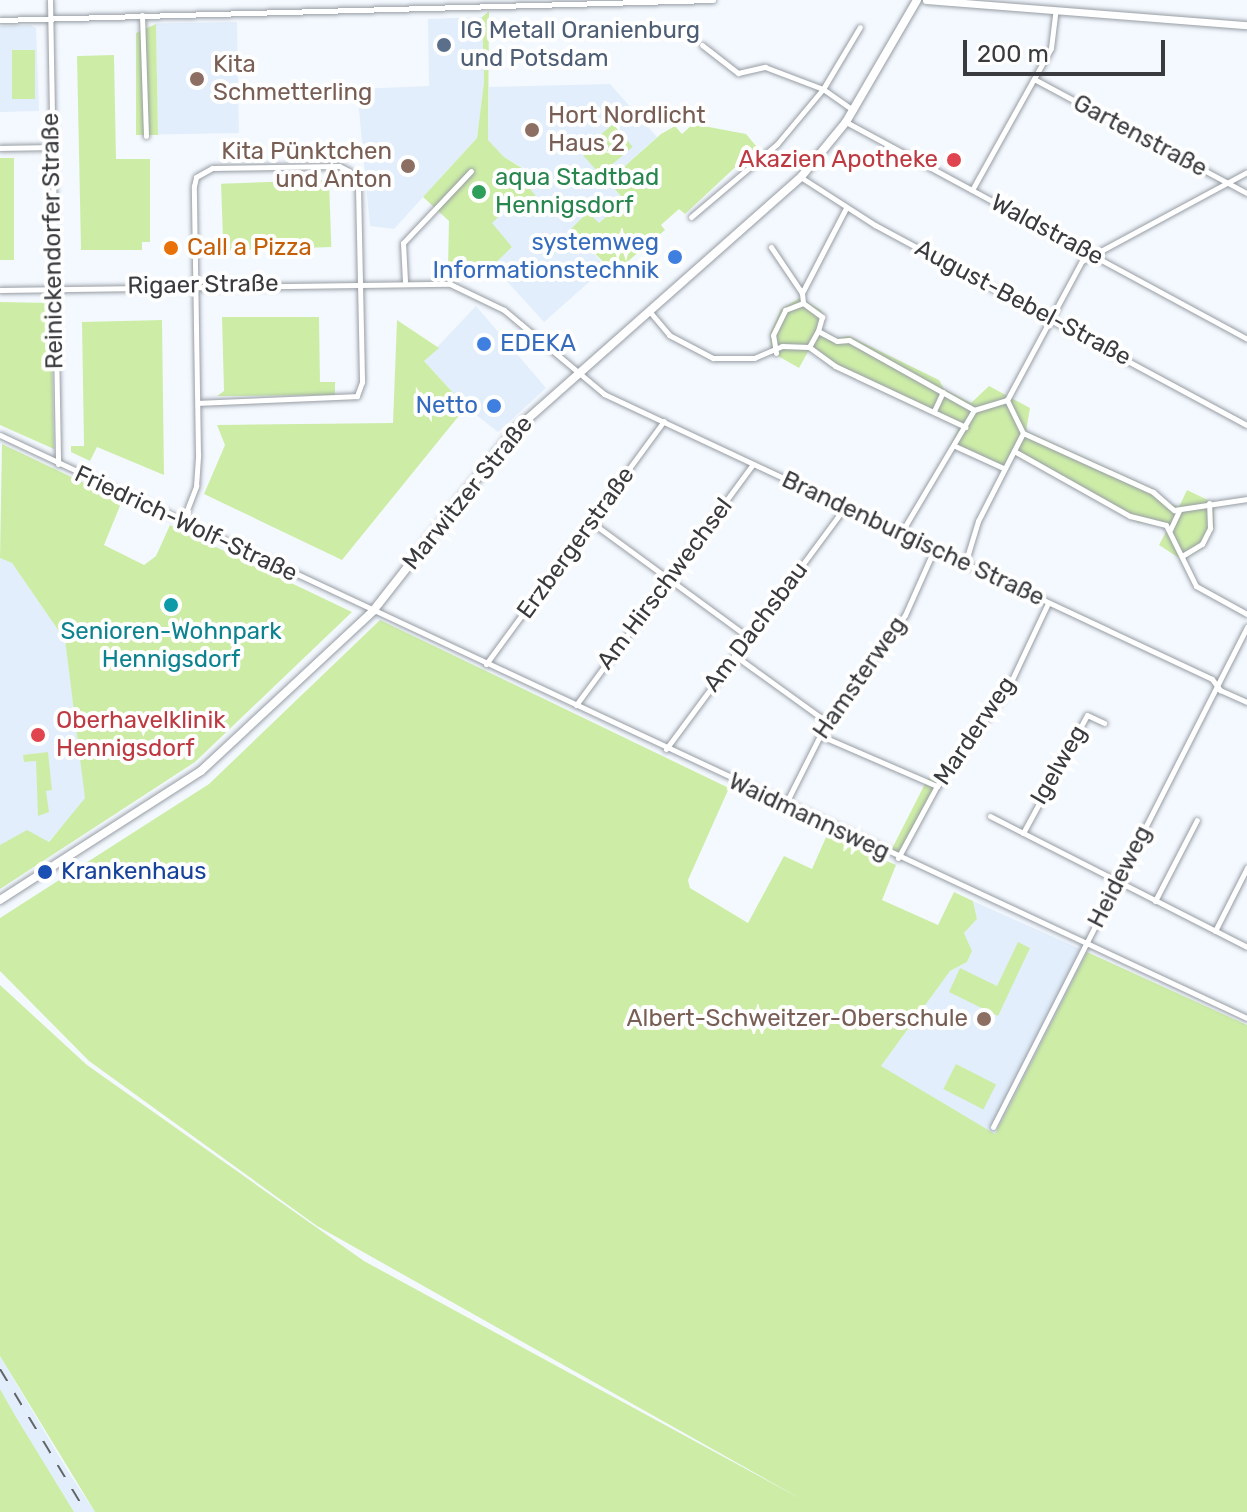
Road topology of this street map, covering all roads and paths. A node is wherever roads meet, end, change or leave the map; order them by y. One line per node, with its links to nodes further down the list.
1 (50, 0): 7 (street, Reinickendorfer Straße)
2 (713, 0): 6 (street)
3 (917, 0): 14 (main road, Marwitzer Straße)
4 (926, 0): 5 (street)
5 (1056, 10): 9 (street); 12 (street)
6 (142, 15): 7 (street); 16 (street)
7 (51, 19): 8 (street); 17 (street, Reinickendorfer Straße)
8 (0, 20)
9 (1247, 25)
10 (860, 27): 13 (street)
11 (702, 45): 13 (street)
12 (1034, 79): 22 (street, Gartenstraße); 23 (street)
13 (823, 89): 14 (street); 26 (street)
14 (853, 110): 15 (main road, Marwitzer Straße)
15 (846, 122): 21 (main road, Marwitzer Straße); 23 (street, Waldstraße)
16 (146, 136)
17 (51, 147): 18 (street); 32 (street, Reinickendorfer Straße)
18 (0, 148)
19 (471, 171): 29 (street)
20 (1247, 172): 22 (street)
21 (801, 177): 25 (street, August-Bebel-Straße); 36 (main road, Marwitzer Straße)
22 (1227, 183): 24 (street, Gartenstraße); 28 (street)
23 (972, 190): 28 (street, Waldstraße)
24 (1247, 193)
25 (846, 208): 34 (street); 37 (street, August-Bebel-Straße)
26 (691, 217)
27 (771, 247): 34 (street)
28 (1090, 254): 37 (street); 39 (street, Waldstraße)
29 (405, 281): 30 (street, Rigaer Straße); 42 (street, Rigaer Straße)
30 (360, 282): 31 (street, Rigaer Straße); 31 (street); 45 (street)
31 (195, 286): 32 (street, Rigaer Straße); 45 (street)
32 (54, 288): 33 (street, Rigaer Straße); 56 (street, Reinickendorfer Straße)
33 (0, 290)
34 (802, 293): 35 (street)
35 (803, 303): 38 (street); 41 (street)
36 (650, 312): 41 (street); 42 (main road, Marwitzer Straße)
37 (1052, 317): 44 (street); 49 (street, August-Bebel-Straße)
38 (818, 331): 40 (street); 43 (street)
39 (1247, 339)
40 (809, 347): 41 (street); 47 (street)
41 (776, 353)
42 (578, 377): 48 (street, Brandenburgische Straße); 71 (main road, Marwitzer Straße)
43 (943, 392): 46 (street); 47 (street)
44 (1007, 400): 46 (street); 51 (street)
45 (198, 403): 63 (street)
46 (974, 410): 50 (street)
47 (934, 411): 50 (street)
48 (664, 421): 55 (street, Brandenburgische Straße); 62 (street, Erzbergerstraße)
49 (1247, 425)
50 (965, 427): 53 (street)
51 (1023, 433): 54 (street); 61 (street)
52 (0, 435): 56 (street, Friedrich-Wolf-Straße)
53 (955, 446): 57 (street); 65 (street)
54 (1014, 451): 57 (street); 64 (street)
55 (753, 463): 60 (street, Brandenburgische Straße); 69 (street, Am Hirschwechsel)
56 (58, 464): 63 (street, Friedrich-Wolf-Straße)
57 (1003, 468): 68 (street)
58 (1247, 499): 59 (street)
59 (1209, 503): 61 (street); 67 (street)
60 (846, 506): 65 (street, Brandenburgische Straße); 74 (street, Am Dachsbau)
61 (1179, 511): 64 (street)
62 (591, 522): 69 (street); 76 (street, Erzbergerstraße)
63 (182, 523): 71 (street, Friedrich-Wolf-Straße)
64 (1170, 530): 67 (street)
65 (901, 533): 66 (street, Brandenburgische Straße)
66 (934, 550): 68 (street, Brandenburgische Straße); 80 (street, Hamsterweg)
67 (1182, 556): 72 (street)
68 (965, 564): 70 (street, Brandenburgische Straße)
69 (668, 579): 74 (street); 79 (street, Am Hirschwechsel)
70 (1048, 603): 77 (street, Brandenburgische Straße); 84 (street, Marderweg)
71 (373, 611): 76 (street, Waidmannsweg); 92 (main road, Marwitzer Straße)
72 (1247, 614)
73 (1247, 627): 77 (street, Heideweg)
74 (748, 637): 75 (street, Am Dachsbau)
75 (734, 655): 80 (street); 83 (street, Am Dachsbau)
76 (486, 664): 79 (street, Waidmannsweg)
77 (1216, 685): 78 (street, Brandenburgische Straße); 91 (street, Heideweg)
78 (1247, 702)
79 (576, 705): 83 (street, Waidmannsweg)
80 (827, 722): 82 (street, Hamsterweg)
81 (1104, 723): 88 (street, Igelweg)
82 (819, 735): 84 (street); 85 (street, Hamsterweg)
83 (666, 749): 85 (street, Waidmannsweg)
84 (937, 786): 89 (street, Marderweg)
85 (785, 805): 89 (street, Waidmannsweg)
86 (990, 816): 88 (street)
87 (1197, 820): 93 (street)
88 (1023, 833): 91 (street)
89 (898, 858): 95 (street, Waidmannsweg)
90 (1247, 868): 94 (street)
91 (1118, 882): 93 (street); 95 (street, Heideweg)
92 (0, 900)
93 (1155, 901): 94 (street)
94 (1215, 931): 96 (street)
95 (1086, 943): 97 (street, Waidmannsweg); 98 (street, Heideweg)
96 (1247, 947)
97 (1247, 1018)
98 (993, 1127)

